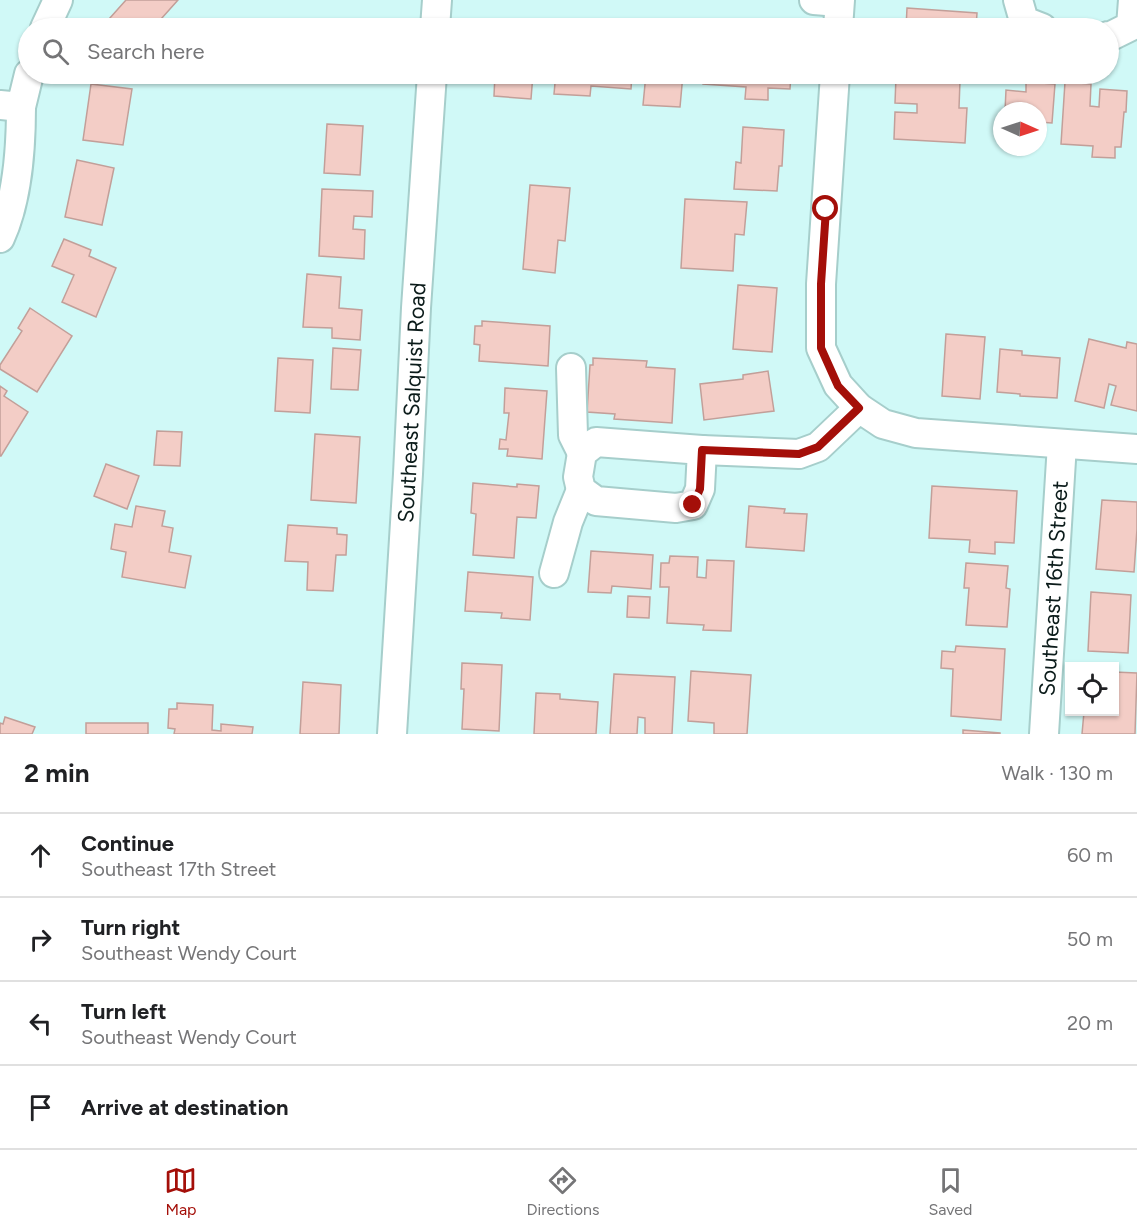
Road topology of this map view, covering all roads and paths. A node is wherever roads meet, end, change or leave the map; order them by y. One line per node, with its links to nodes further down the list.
1 (58, 0): 5 (street)
2 (437, 0): 6 (street)
3 (1018, 0): 7 (street)
4 (1133, 0): 8 (street)
5 (50, 18)
6 (436, 18)
7 (1023, 18)
8 (1119, 32)
9 (23, 84): 12 (street)
10 (431, 84): 22 (street, Southeast Salquist Road)
11 (834, 84): 15 (street)
12 (10, 106): 13 (street)
13 (0, 238)
14 (571, 368): 19 (street)
15 (859, 408): 16 (street); 18 (street)
16 (1062, 444): 17 (street); 23 (street, Southeast 16th Street)
17 (1137, 449)
18 (702, 450): 19 (street); 20 (street)
19 (582, 453): 20 (street)
20 (581, 490): 21 (street)
21 (554, 573)
22 (392, 734)
23 (1044, 734)

